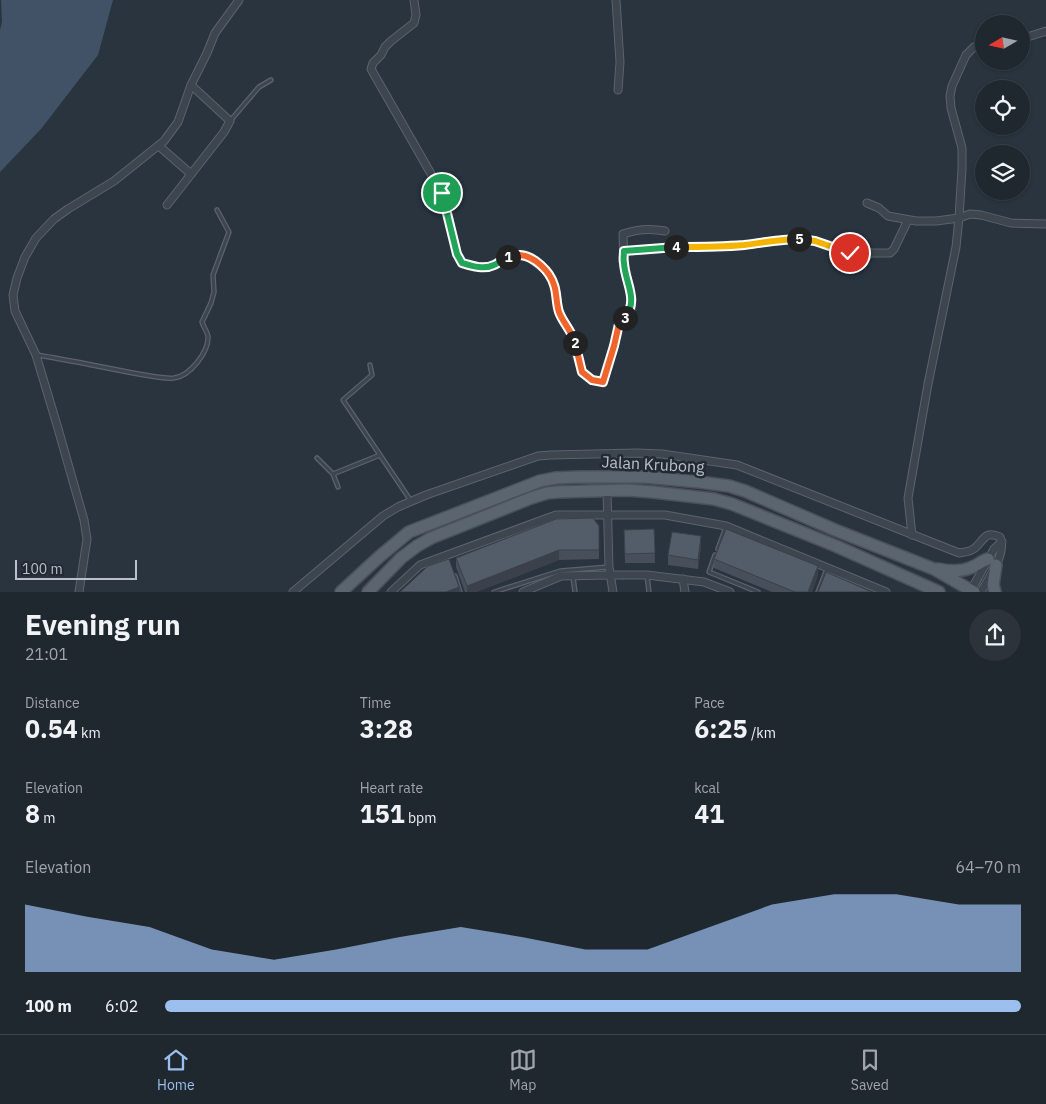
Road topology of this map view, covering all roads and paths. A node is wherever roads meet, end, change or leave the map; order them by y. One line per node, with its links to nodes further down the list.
1 (239, 0): 8 (street)
2 (414, 0): 20 (street)
3 (616, 0): 9 (street)
4 (1046, 32): 5 (street)
5 (1030, 36)
6 (975, 47): 16 (street)
7 (271, 80): 10 (lane)
8 (191, 85): 10 (street); 11 (street)
9 (618, 90)
10 (230, 121): 12 (street)
11 (158, 146): 12 (street); 21 (street)
12 (191, 174): 14 (street)
13 (867, 203): 17 (street)
14 (167, 205)
15 (217, 210): 21 (lane)
16 (959, 218): 17 (street); 18 (street); 31 (street)
17 (908, 220): 20 (street)
18 (1046, 224)
19 (665, 231): 20 (street)
20 (624, 251)
21 (36, 355): 46 (street)
22 (370, 365): 23 (lane)
23 (380, 455): 25 (lane); 28 (lane)
24 (317, 458): 25 (lane)
25 (333, 474): 26 (lane)
26 (338, 488)
27 (607, 491): 29 (street); 44 (main road, Jalan Krubong); 50 (main road, Jalan Krubong)
28 (411, 501): 31 (street); 47 (street)
29 (607, 515): 30 (street); 33 (street); 51 (street)
30 (726, 526): 34 (street); 59 (lane)
31 (912, 534): 32 (street)
32 (992, 562): 35 (main road); 45 (street); 62 (main road)
33 (609, 567): 37 (street); 53 (lane)
34 (827, 568): 60 (lane); 61 (street)
35 (934, 569): 40 (main road, Jalan Krubong); 45 (main road, Jalan Krubong)
36 (454, 573): 52 (lane)
37 (610, 575): 38 (street); 39 (street); 56 (street)
38 (573, 576): 42 (street); 55 (lane)
39 (647, 576): 41 (street); 57 (lane)
40 (357, 578): 48 (main road, Jalan Krubong); 49 (main road)
41 (683, 579): 43 (street); 58 (street)
42 (538, 589): 54 (street)
43 (725, 590)
44 (936, 591)
45 (974, 591)
46 (79, 592)
47 (293, 592)
48 (341, 592)
49 (346, 592)
50 (368, 592)
51 (391, 592)
52 (460, 592)
53 (494, 592)
54 (523, 592)
55 (575, 592)
56 (612, 592)
57 (649, 592)
58 (685, 592)
59 (758, 592)
60 (818, 592)
61 (886, 592)
62 (995, 592)

